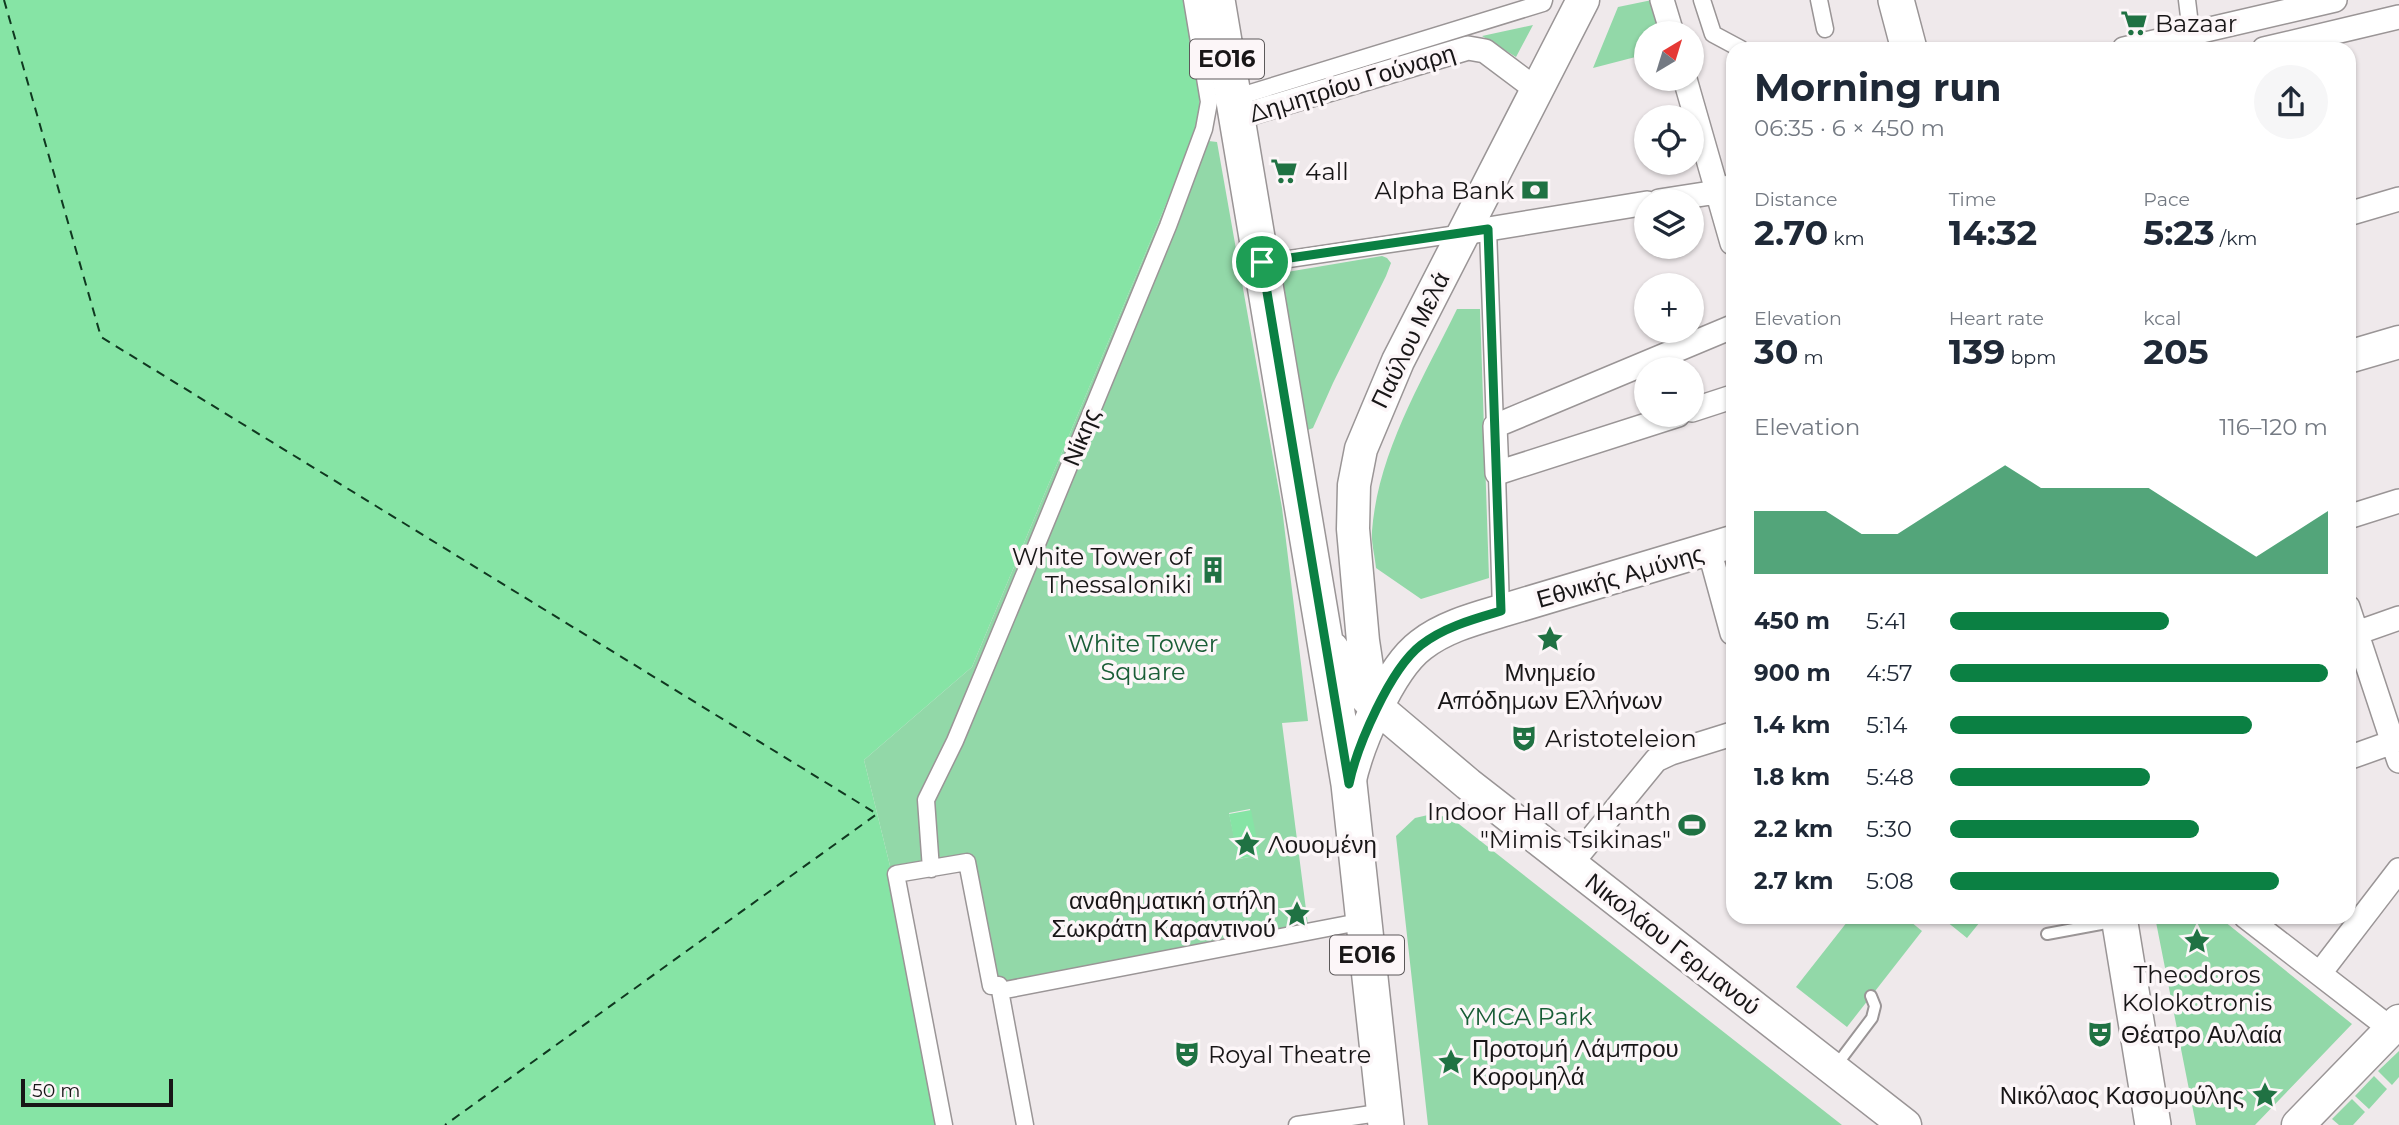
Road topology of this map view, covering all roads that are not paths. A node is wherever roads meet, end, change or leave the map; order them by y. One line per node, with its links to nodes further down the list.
1 (1192, 0): 51 (street, Νίκης)
2 (1217, 0): 20 (main road, ΕΟ16)
3 (1544, 0): 20 (street, Δημητρίου Γούναρη)
4 (1583, 0): 18 (main road, Παύλου Μελά)
5 (1662, 0): 12 (street)
6 (1702, 0): 15 (street)
7 (1819, 0): 13 (street)
8 (1896, 0): 16 (main road)
9 (2187, 0): 14 (street)
10 (2335, 0): 14 (street)
11 (2399, 17): 17 (street)
12 (1668, 21)
13 (1825, 29)
14 (2191, 41)
15 (1728, 42)
16 (1907, 42)
17 (2295, 42)
18 (1536, 90): 20 (street, Δημητρίου Γούναρη); 26 (main road, Παύλου Μελά)
19 (1689, 91): 21 (street)
20 (1236, 108): 27 (main road, ΕΟ16)
21 (1725, 189): 22 (street)
22 (1704, 193)
23 (2399, 199): 25 (street)
24 (1634, 205): 26 (street)
25 (2356, 212)
26 (1476, 231): 27 (street); 33 (street); 45 (main road, Παύλου Μελά)
27 (1262, 262): 43 (main road, ΕΟ16)
28 (1726, 330): 33 (street)
29 (2399, 342): 30 (main road)
30 (2356, 355)
31 (1726, 399): 32 (street)
32 (1704, 406)
33 (1495, 426): 35 (street)
34 (1641, 427): 35 (street)
35 (1497, 473): 40 (street)
36 (2399, 501): 37 (street)
37 (2356, 514)
38 (1721, 546): 39 (street); 40 (main road, Εθνικής Αμύνης)
39 (1726, 586)
40 (1501, 611): 45 (main road, Εθνικής Αμύνης)
41 (2399, 618): 42 (street)
42 (2356, 633)
43 (1324, 636): 45 (main road); 49 (main road, ΕΟ16)
44 (2356, 642): 47 (street)
45 (1378, 708): 49 (main road, Εθνικής Αμύνης); 50 (main road, Νικολάου Γερμανού)
46 (1726, 736): 50 (street)
47 (2396, 751): 48 (street)
48 (2356, 757)
49 (1349, 784): 53 (main road, ΕΟ16)
50 (1570, 865): 62 (main road, Νικολάου Γερμανού)
51 (932, 869): 59 (street); 65 (street)
52 (2399, 870): 58 (street)
53 (1364, 921): 59 (street); 64 (main road, ΕΟ16)
54 (2090, 924): 57 (lane)
55 (2120, 924): 63 (main road)
56 (2255, 924): 58 (street)
57 (2047, 933)
58 (2320, 973): 61 (street)
59 (1000, 991): 66 (street)
60 (1871, 996): 62 (lane)
61 (2395, 1025): 69 (main road)
62 (1833, 1069): 68 (main road, Νικολάου Γερμανού)
63 (2145, 1117)
64 (1385, 1118): 67 (street)
65 (944, 1125)
66 (1025, 1125)
67 (1297, 1125)
68 (1905, 1125)
69 (2298, 1125)

